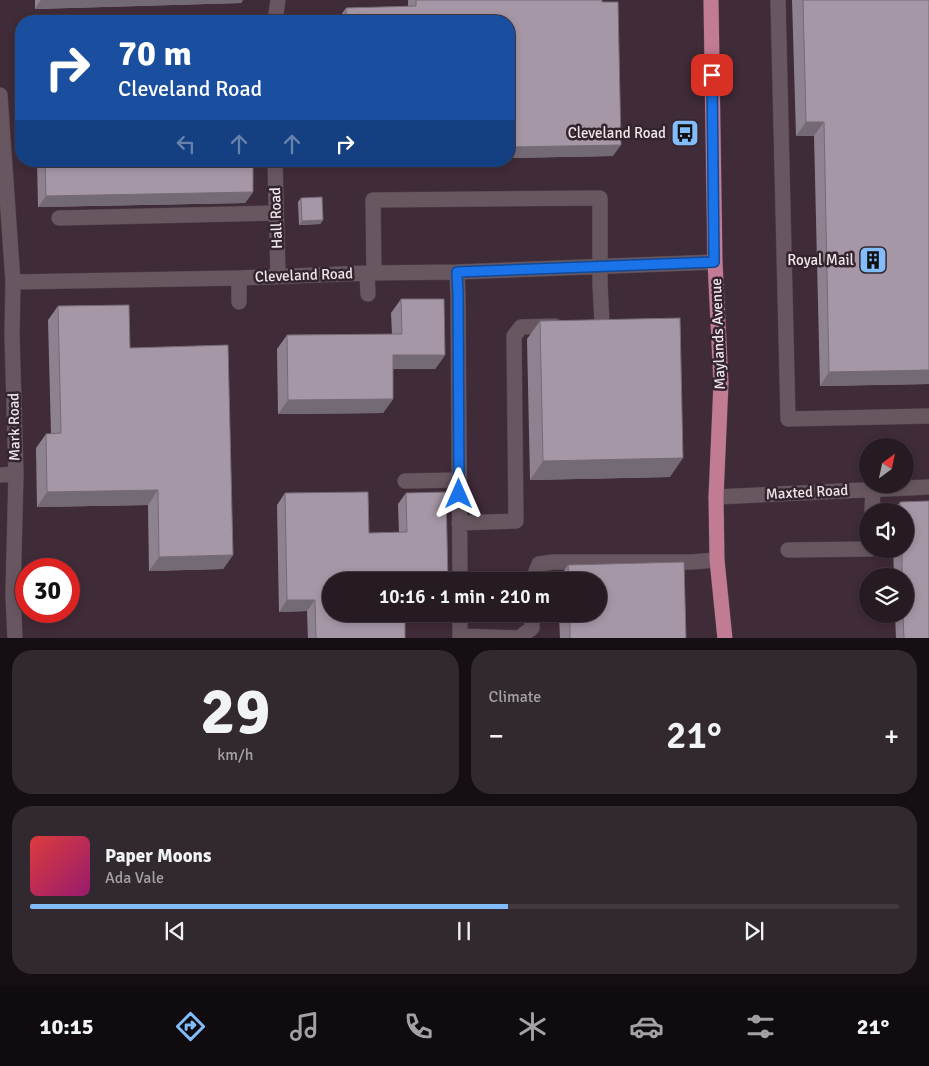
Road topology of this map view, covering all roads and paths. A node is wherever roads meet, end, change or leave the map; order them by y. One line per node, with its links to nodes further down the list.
1 (278, 0): 4 (street)
2 (711, 0): 9 (main road, Maylands Avenue)
3 (778, 0): 20 (street)
4 (276, 15)
5 (0, 95): 15 (street, Mark Road)
6 (275, 167): 7 (street, Hall Road)
7 (276, 213): 8 (street); 13 (street, Hall Road)
8 (59, 218)
9 (714, 262): 10 (street, Cleveland Road); 28 (main road, Maylands Avenue)
10 (600, 268): 11 (street, Cleveland Road); 12 (street); 18 (street)
11 (457, 272): 12 (street, Cleveland Road); 24 (street)
12 (370, 273): 13 (street, Cleveland Road); 16 (street)
13 (278, 275): 14 (street, Cleveland Road)
14 (238, 278): 15 (street, Cleveland Road); 17 (street)
15 (13, 282): 21 (street, Mark Road)
16 (368, 294)
17 (239, 302)
18 (584, 325)
19 (566, 326): 29 (street)
20 (929, 416)
21 (16, 474): 22 (street); 32 (street, Mark Road)
22 (0, 475)
23 (405, 480): 24 (street)
24 (459, 480): 29 (street)
25 (929, 487): 26 (street, Maxted Road)
26 (914, 488)
27 (859, 490): 28 (street, Maxted Road)
28 (716, 497): 33 (main road, Maylands Avenue)
29 (459, 523): 34 (street)
30 (859, 549): 31 (street)
31 (788, 550)
32 (19, 558)
33 (717, 560): 35 (street); 41 (main road, Maylands Avenue)
34 (460, 572)
35 (536, 572)
36 (460, 622): 39 (street)
37 (532, 622): 39 (street)
38 (17, 623): 40 (street, Mark Road)
39 (460, 637)
40 (15, 638)
41 (725, 638)

